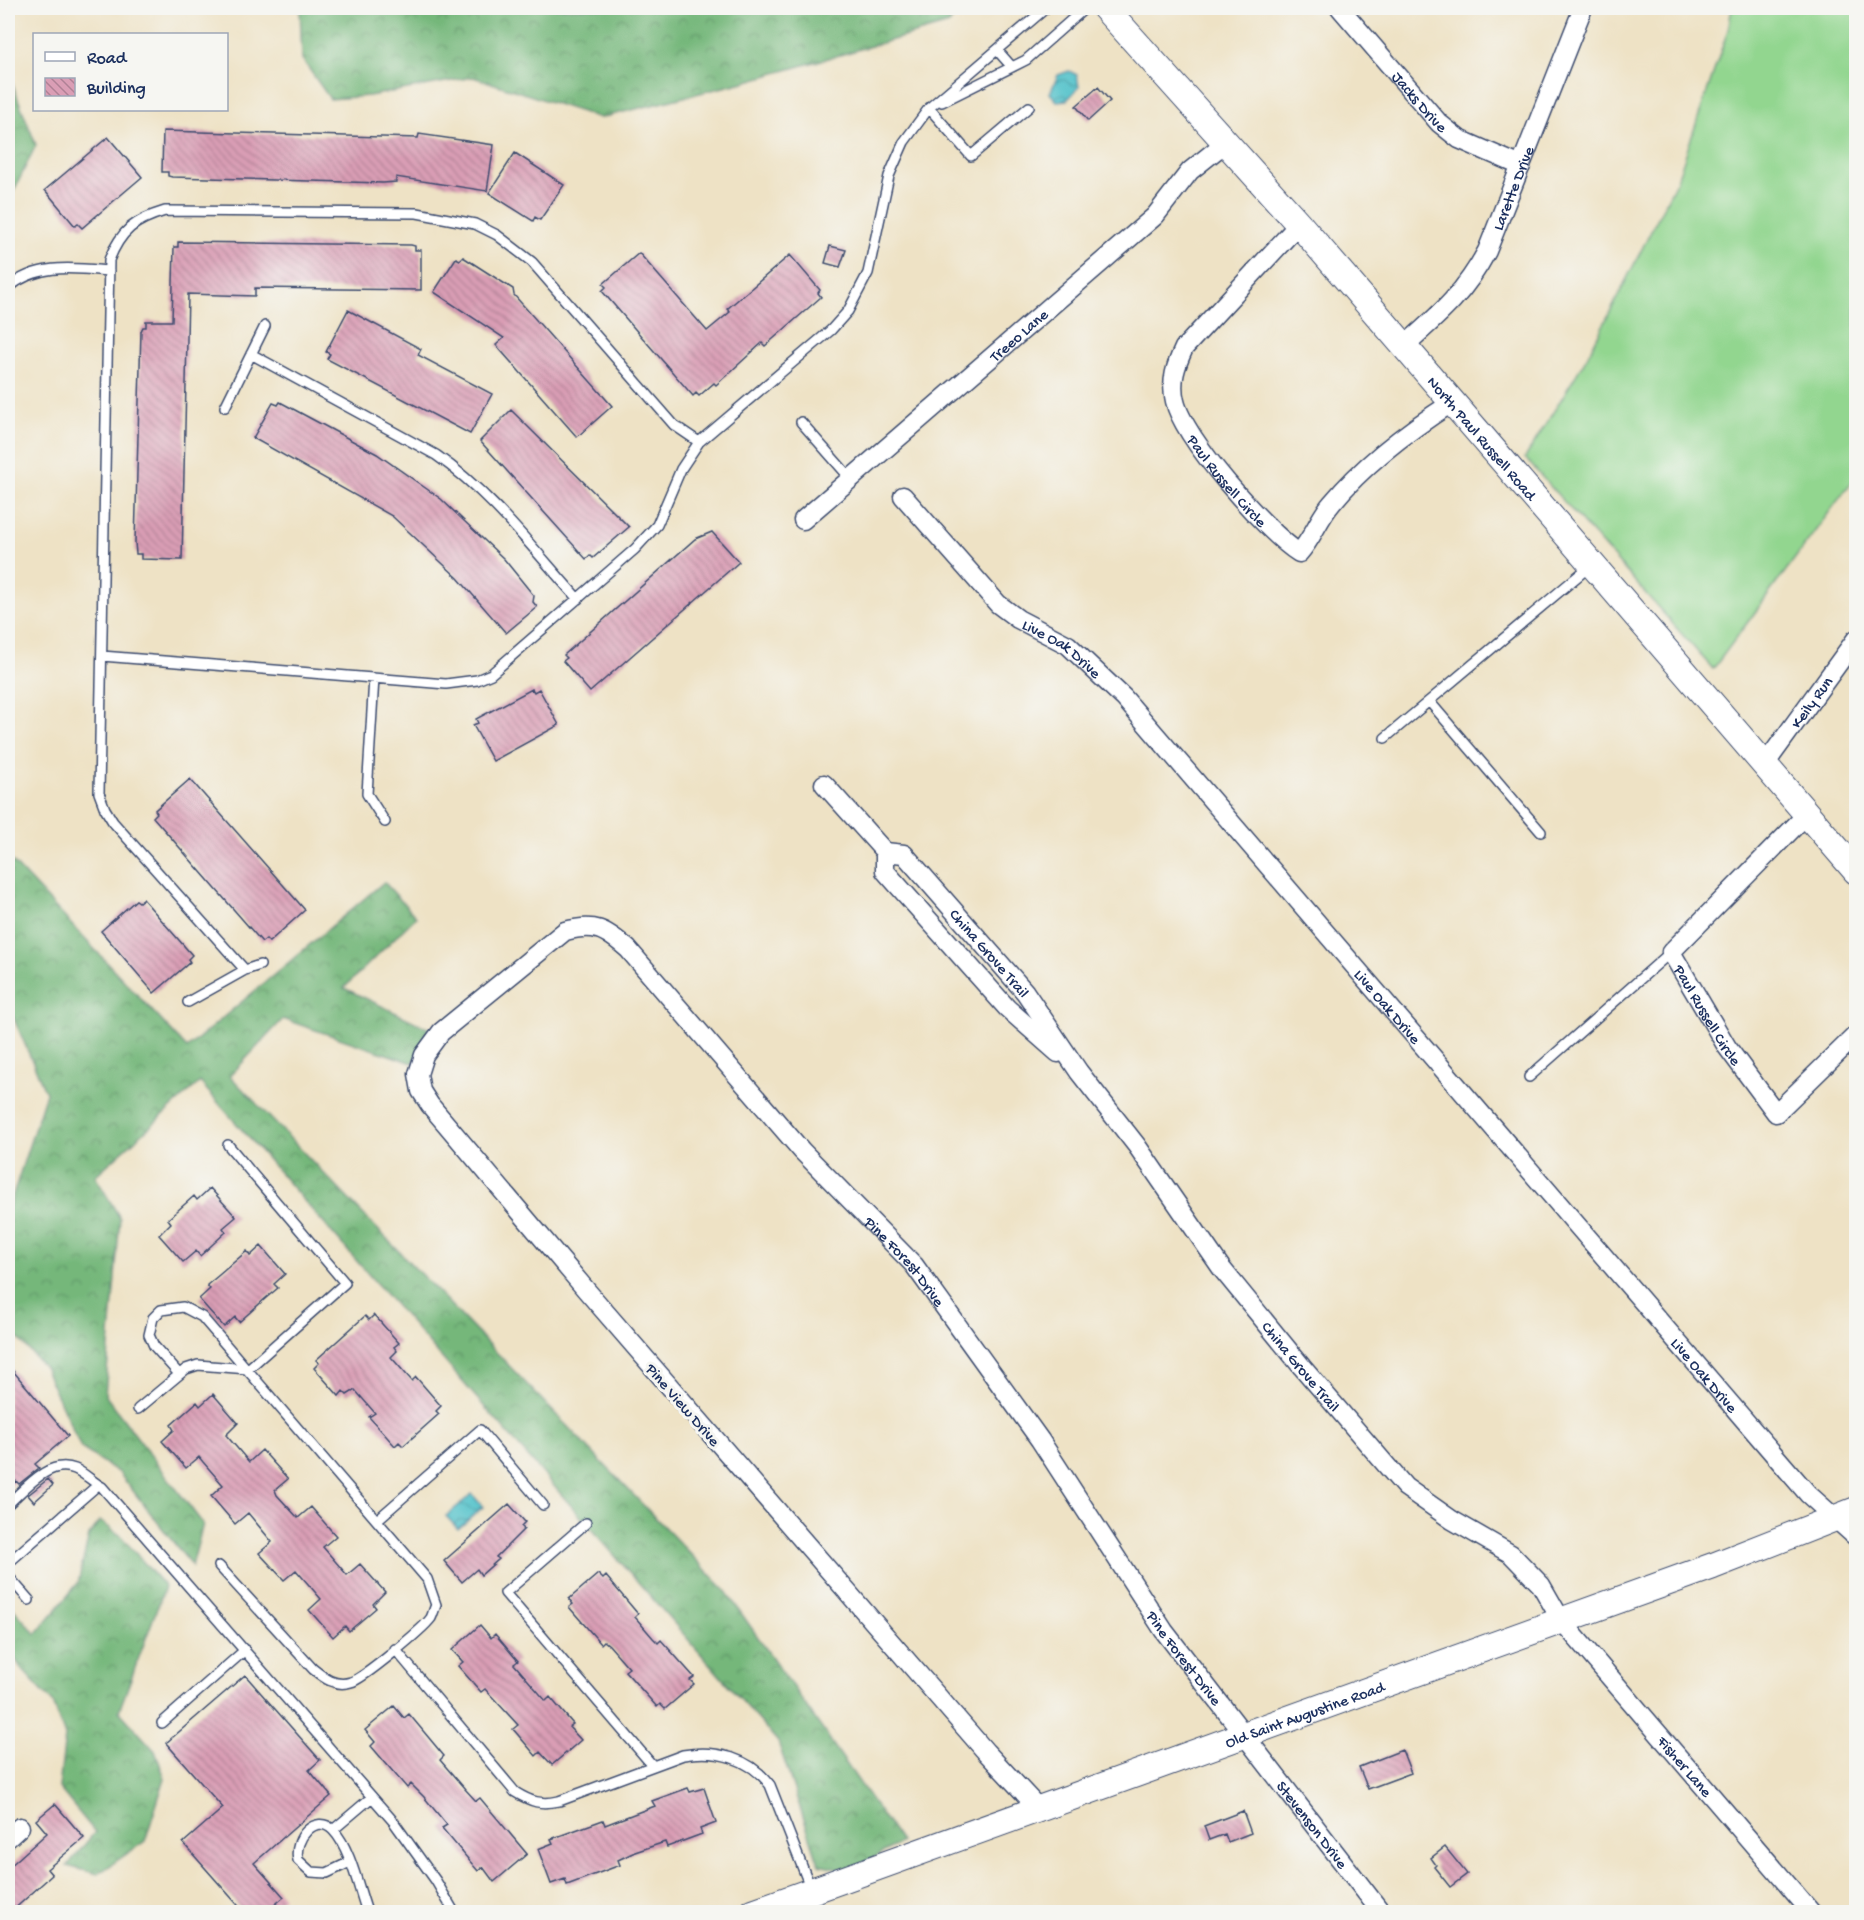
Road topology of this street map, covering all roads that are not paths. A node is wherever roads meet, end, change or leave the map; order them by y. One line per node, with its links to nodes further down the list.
1 (1046, 8): 6 (lane)
2 (1085, 8): 7 (lane)
3 (1106, 8): 10 (street, North Paul Russell Road)
4 (1340, 8): 11 (street, Jacks Drive)
5 (1583, 8): 11 (street, Larette Drive)
6 (997, 50): 7 (lane); 9 (lane)
7 (1012, 67): 9 (lane)
8 (1029, 106): 9 (lane)
9 (929, 108): 21 (lane)
10 (1225, 143): 12 (street, North Paul Russell Road); 22 (street, Treeo Lane)
11 (1521, 166): 16 (street, Larette Drive)
12 (1299, 224): 16 (street, North Paul Russell Road); 18 (street, Paul Russell Circle)
13 (109, 271): 14 (lane); 21 (lane); 28 (lane)
14 (8, 288)
15 (265, 326): 17 (lane)
16 (1404, 346): 18 (street, North Paul Russell Road)
17 (251, 354): 19 (lane); 26 (lane)
18 (1453, 402): 25 (street, North Paul Russell Road)
19 (225, 407)
20 (801, 422): 22 (lane)
21 (699, 442): 26 (lane)
22 (851, 479): 24 (street, Treeo Lane)
23 (903, 496): 54 (street, Live Oak Drive)
24 (803, 520)
25 (1593, 563): 30 (lane); 32 (street, North Paul Russell Road)
26 (578, 599): 29 (lane)
27 (1857, 639): 32 (street, Keily Run)
28 (102, 656): 29 (lane); 41 (lane)
29 (374, 678): 35 (lane)
30 (1429, 701): 31 (lane); 36 (lane)
31 (1385, 738)
32 (1766, 763): 34 (street, North Paul Russell Road)
33 (824, 784): 37 (street, China Grove Trail)
34 (1808, 813): 38 (street, North Paul Russell Road); 39 (street, Paul Russell Circle)
35 (386, 822)
36 (1541, 832)
37 (885, 852): 45 (street, China Grove Trail); 45 (street, China Grove Trail)
38 (1857, 871)
39 (1671, 952): 44 (street, Paul Russell Circle); 46 (lane)
40 (260, 965): 41 (lane)
41 (244, 970): 43 (lane)
42 (491, 990): 66 (street, Pine Forest Drive); 69 (street, Pine View Drive)
43 (188, 1002)
44 (1857, 1035)
45 (1079, 1072): 62 (street, China Grove Trail)
46 (1529, 1077)
47 (228, 1145): 48 (lane)
48 (248, 1369): 49 (lane); 49 (lane); 55 (lane)
49 (179, 1374): 50 (lane)
50 (138, 1409)
51 (98, 1485): 52 (lane); 58 (lane); 64 (lane)
52 (8, 1504)
53 (543, 1505): 55 (lane)
54 (1846, 1515): 57 (street, Live Oak Drive); 62 (street, Old Saint Augustine Road)
55 (377, 1520): 63 (lane)
56 (586, 1523): 67 (lane)
57 (1857, 1537)
58 (8, 1563)
59 (219, 1566): 63 (lane)
60 (8, 1575): 61 (lane)
61 (29, 1600)
62 (1561, 1620): 66 (street, Old Saint Augustine Road); 77 (street, Fisher Lane)
63 (395, 1649): 67 (lane)
64 (245, 1650): 65 (lane); 68 (lane)
65 (162, 1724)
66 (1245, 1735): 69 (street, Old Saint Augustine Road); 76 (street, Stevenson Drive)
67 (653, 1766): 72 (lane)
68 (372, 1797): 70 (lane); 74 (lane)
69 (1040, 1810): 72 (street, Old Saint Augustine Road)
70 (333, 1830): 71 (lane); 71 (lane)
71 (350, 1863): 73 (lane)
72 (812, 1891): 75 (street, Old Saint Augustine Road)
73 (367, 1912)
74 (454, 1912)
75 (753, 1912)
76 (1381, 1912)
77 (1811, 1912)

